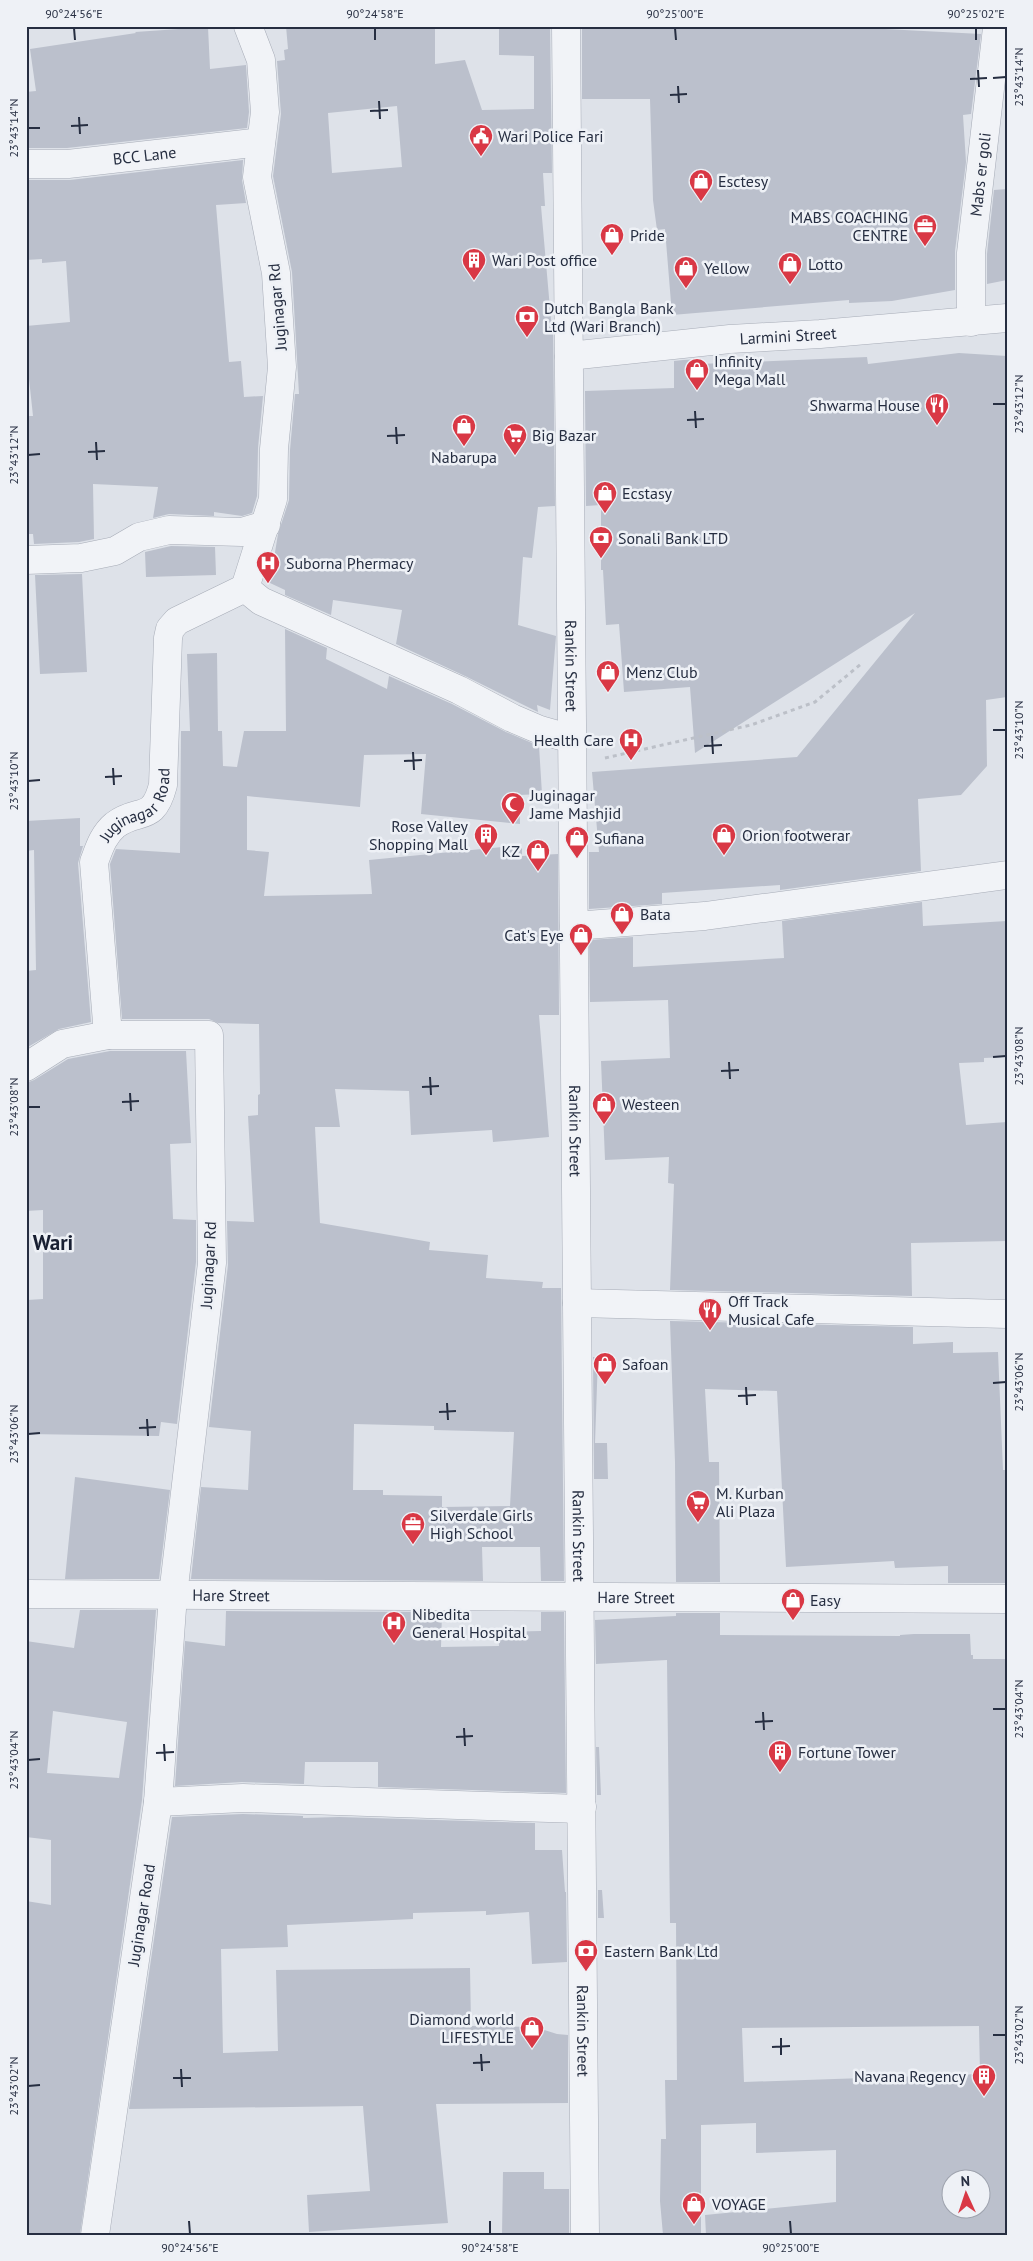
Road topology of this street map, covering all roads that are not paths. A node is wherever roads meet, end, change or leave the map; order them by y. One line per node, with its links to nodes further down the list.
1 (248, 26): 4 (street, Juginagar Rd)
2 (566, 26): 8 (street, Rankin Street)
3 (997, 28): 7 (street, Mabs er goli)
4 (261, 142): 5 (street, BCC Lane); 9 (street, Juginagar Rd)
5 (26, 164)
6 (1007, 318): 7 (street, Larmini Street)
7 (971, 322): 8 (street, Larmini Street)
8 (569, 356): 12 (street, Rankin Street)
9 (266, 525): 10 (street); 11 (street, Juginagar Rd)
10 (26, 560)
11 (245, 588): 12 (street); 15 (street, Juginagar Road)
12 (572, 752): 14 (street, Rankin Street)
13 (1007, 875): 14 (street)
14 (574, 926): 17 (street, Rankin Street)
15 (108, 1035): 16 (street); 20 (street, Juginagar Rd)
16 (26, 1067)
17 (577, 1303): 18 (street); 21 (street, Rankin Street)
18 (1007, 1314)
19 (26, 1594): 20 (street, Hare Street)
20 (173, 1595): 21 (street, Hare Street); 23 (street, Juginagar Road)
21 (580, 1597): 22 (street, Hare Street); 24 (street, Rankin Street)
22 (1007, 1599)
23 (158, 1802): 24 (street); 25 (street, Juginagar Road)
24 (582, 1807): 26 (street, Rankin Street)
25 (95, 2235)
26 (585, 2235)

